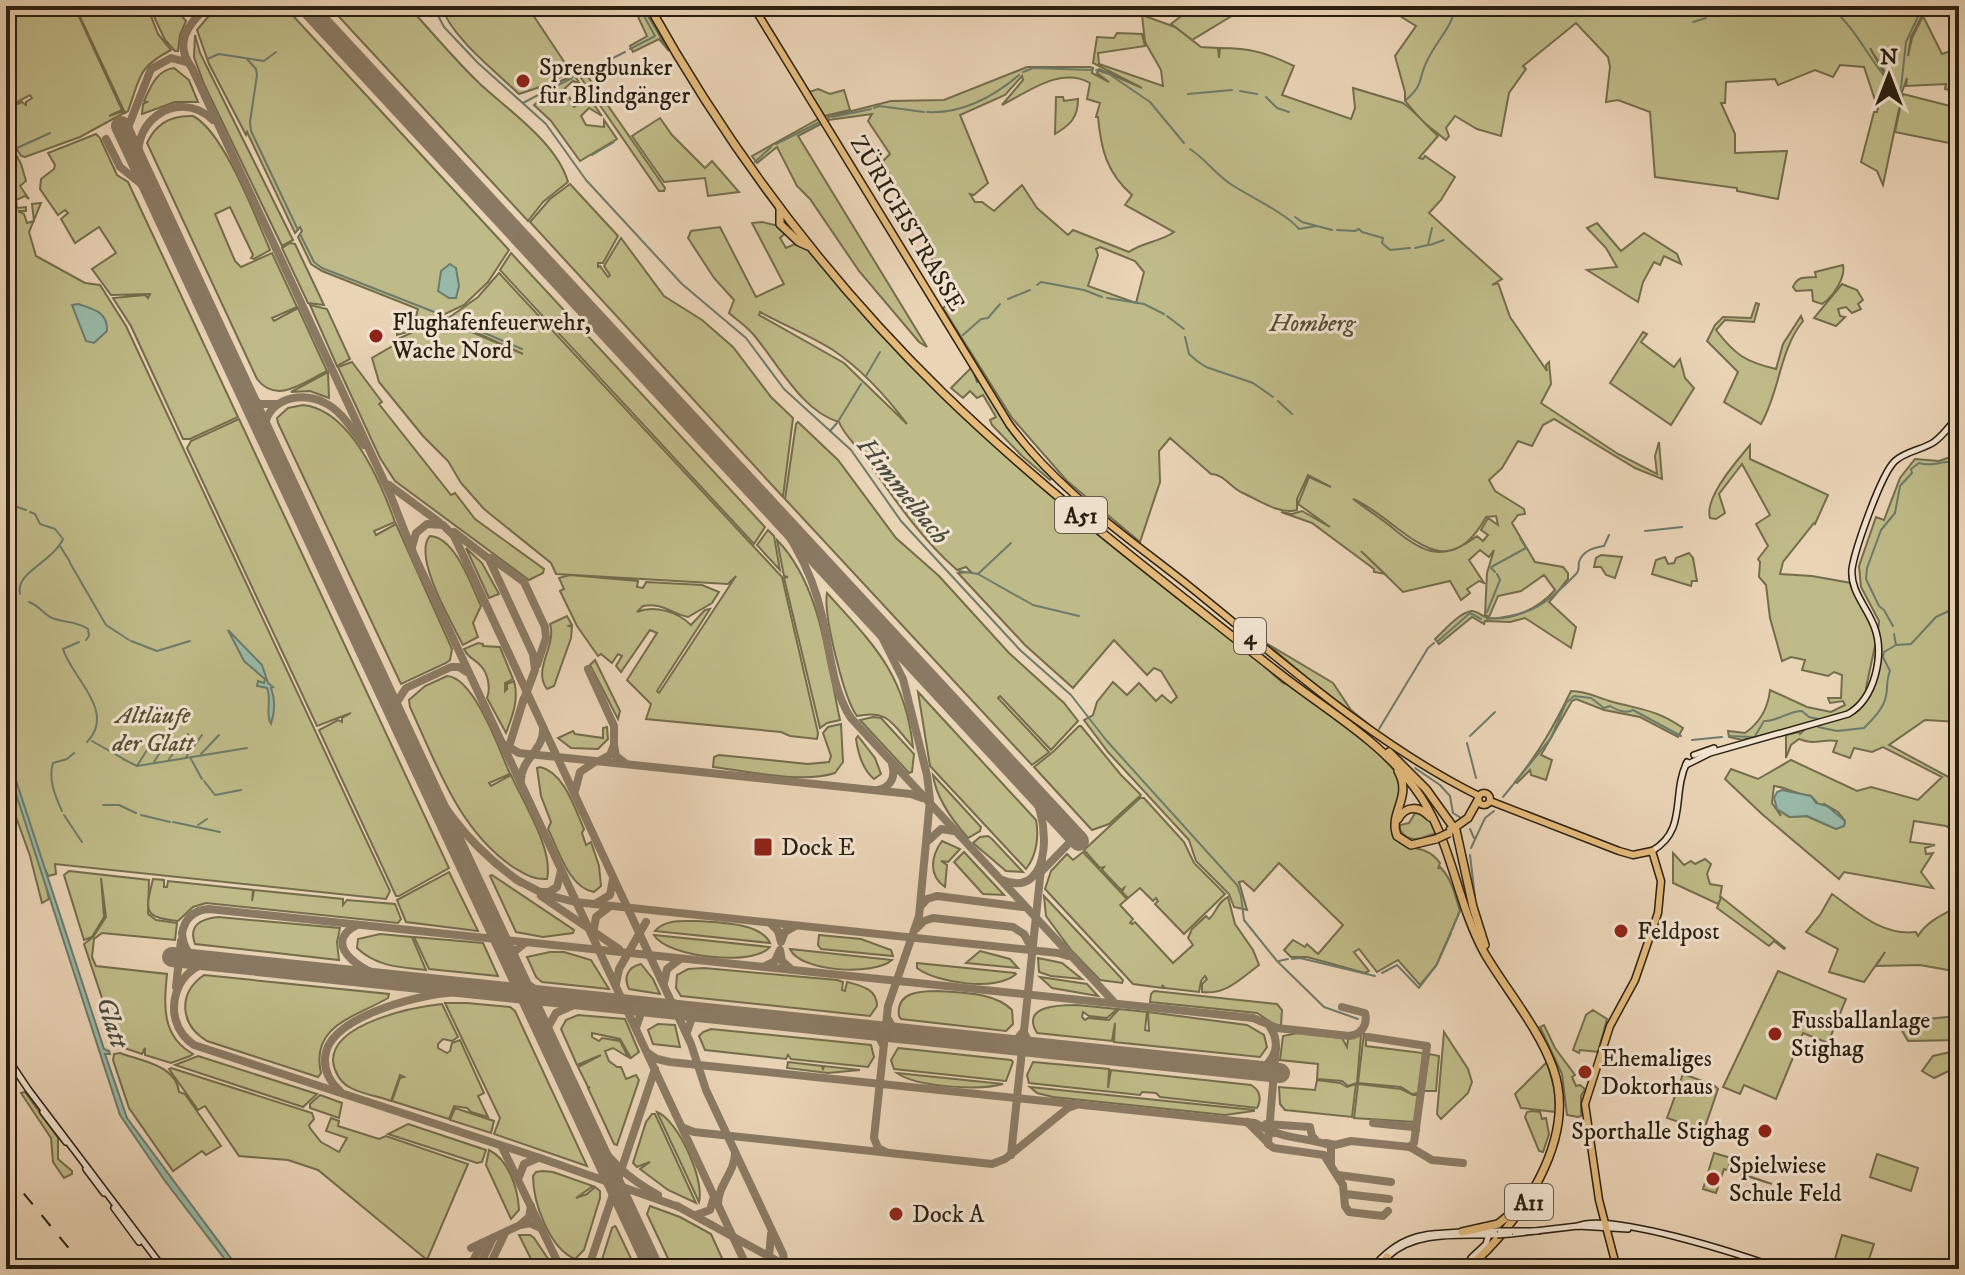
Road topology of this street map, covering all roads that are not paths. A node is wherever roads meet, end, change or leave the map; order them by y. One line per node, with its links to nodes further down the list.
1 (651, 6): 4 (highway, A51); 4 (highway, A51)
2 (753, 6): 5 (main road, ZÜRICHSTRASSE / 4)
3 (1959, 415): 9 (main road)
4 (1385, 752): 6 (highway, A51); 7 (highway); 8 (highway); 10 (highway, A51)
5 (1483, 801): 7 (highway); 9 (main road, 4)
6 (1436, 823): 8 (highway); 12 (highway, A51)
7 (1452, 830): 8 (highway, bridge); 10 (highway)
8 (1436, 837)
9 (1652, 851): 14 (main road)
10 (1485, 945): 12 (highway, A51)
11 (6, 1056): 21 (main road)
12 (1562, 1117): 13 (highway, A11); 24 (highway, A11)
13 (1552, 1152): 16 (highway); 23 (highway, A11)
14 (1609, 1226): 15 (main road); 15 (main road); 17 (main road, bridge); 25 (main road); 25 (main road)
15 (1632, 1228): 26 (main road)
16 (1462, 1232): 17 (main road); 20 (main road)
17 (1494, 1233): 18 (main road); 19 (main road)
18 (1387, 1257): 20 (highway)
19 (1471, 1258): 22 (highway)
20 (1378, 1268)
21 (162, 1269)
22 (1460, 1269)
23 (1467, 1269)
24 (1473, 1269)
25 (1617, 1269)
26 (1780, 1269)

